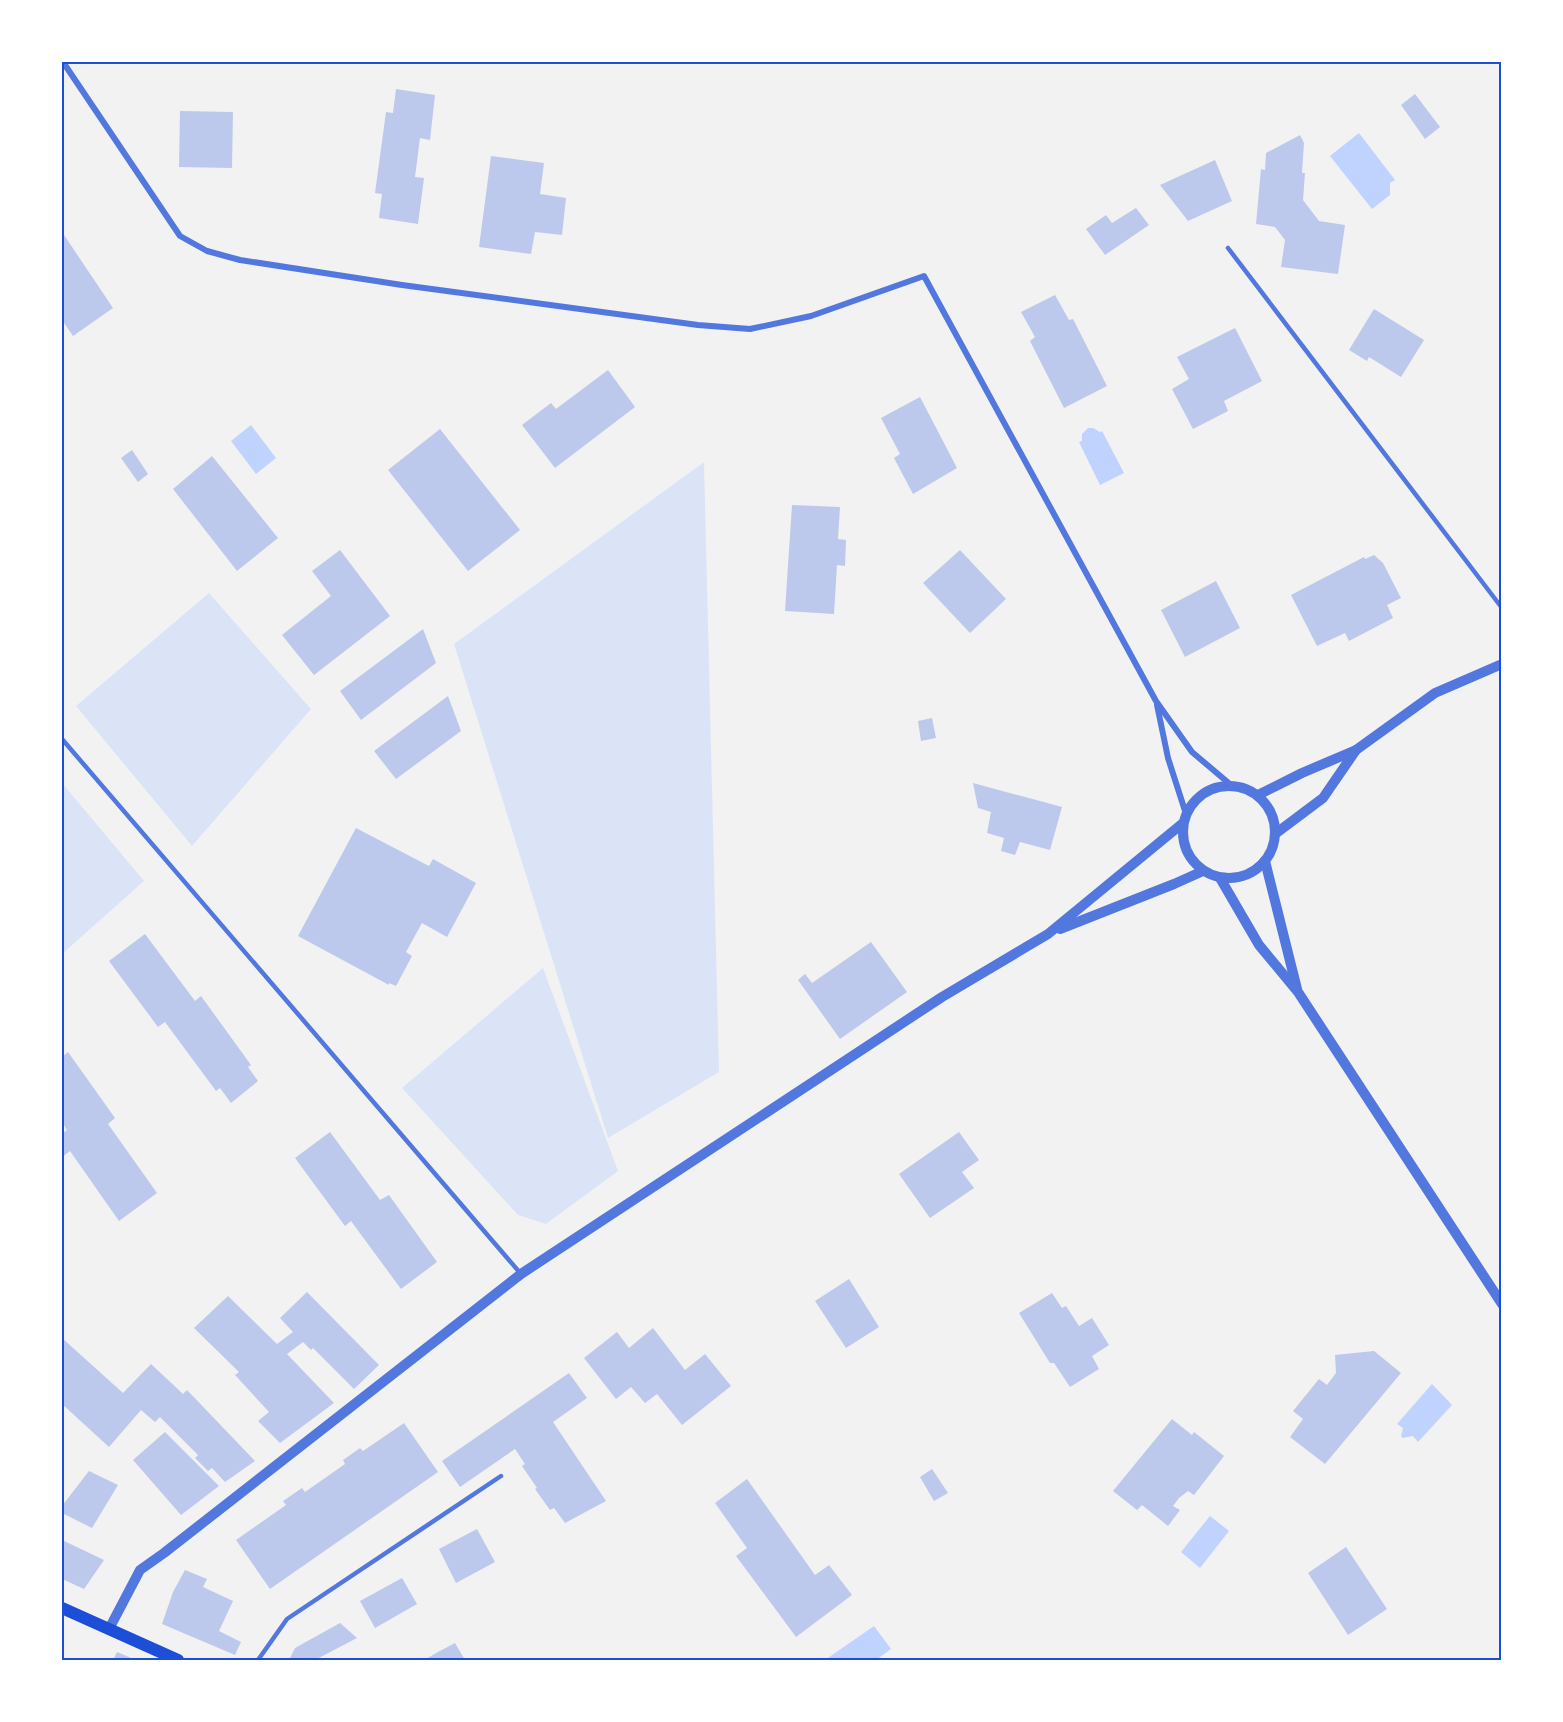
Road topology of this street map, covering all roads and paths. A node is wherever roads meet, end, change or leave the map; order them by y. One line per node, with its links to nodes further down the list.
1 (63, 62): 5 (street)
2 (1228, 248): 3 (lane)
3 (1502, 609)
4 (1502, 664): 7 (street)
5 (1156, 701): 8 (street); 10 (street)
6 (62, 739): 17 (lane)
7 (1356, 750): 9 (street); 11 (street)
8 (1231, 785): 9 (street); 10 (street)
9 (1258, 795): 11 (street)
10 (1184, 818): 13 (street); 15 (street)
11 (1275, 834): 12 (street)
12 (1265, 861): 14 (street); 16 (street)
13 (1203, 871): 14 (street); 15 (street)
14 (1220, 878): 16 (street)
15 (1048, 934): 17 (street)
16 (1298, 992): 18 (street)
17 (521, 1274): 21 (street)
18 (1502, 1304)
19 (501, 1476): 23 (lane)
20 (62, 1608): 21 (main road)
21 (109, 1629): 22 (main road)
22 (178, 1660)
23 (258, 1660)

